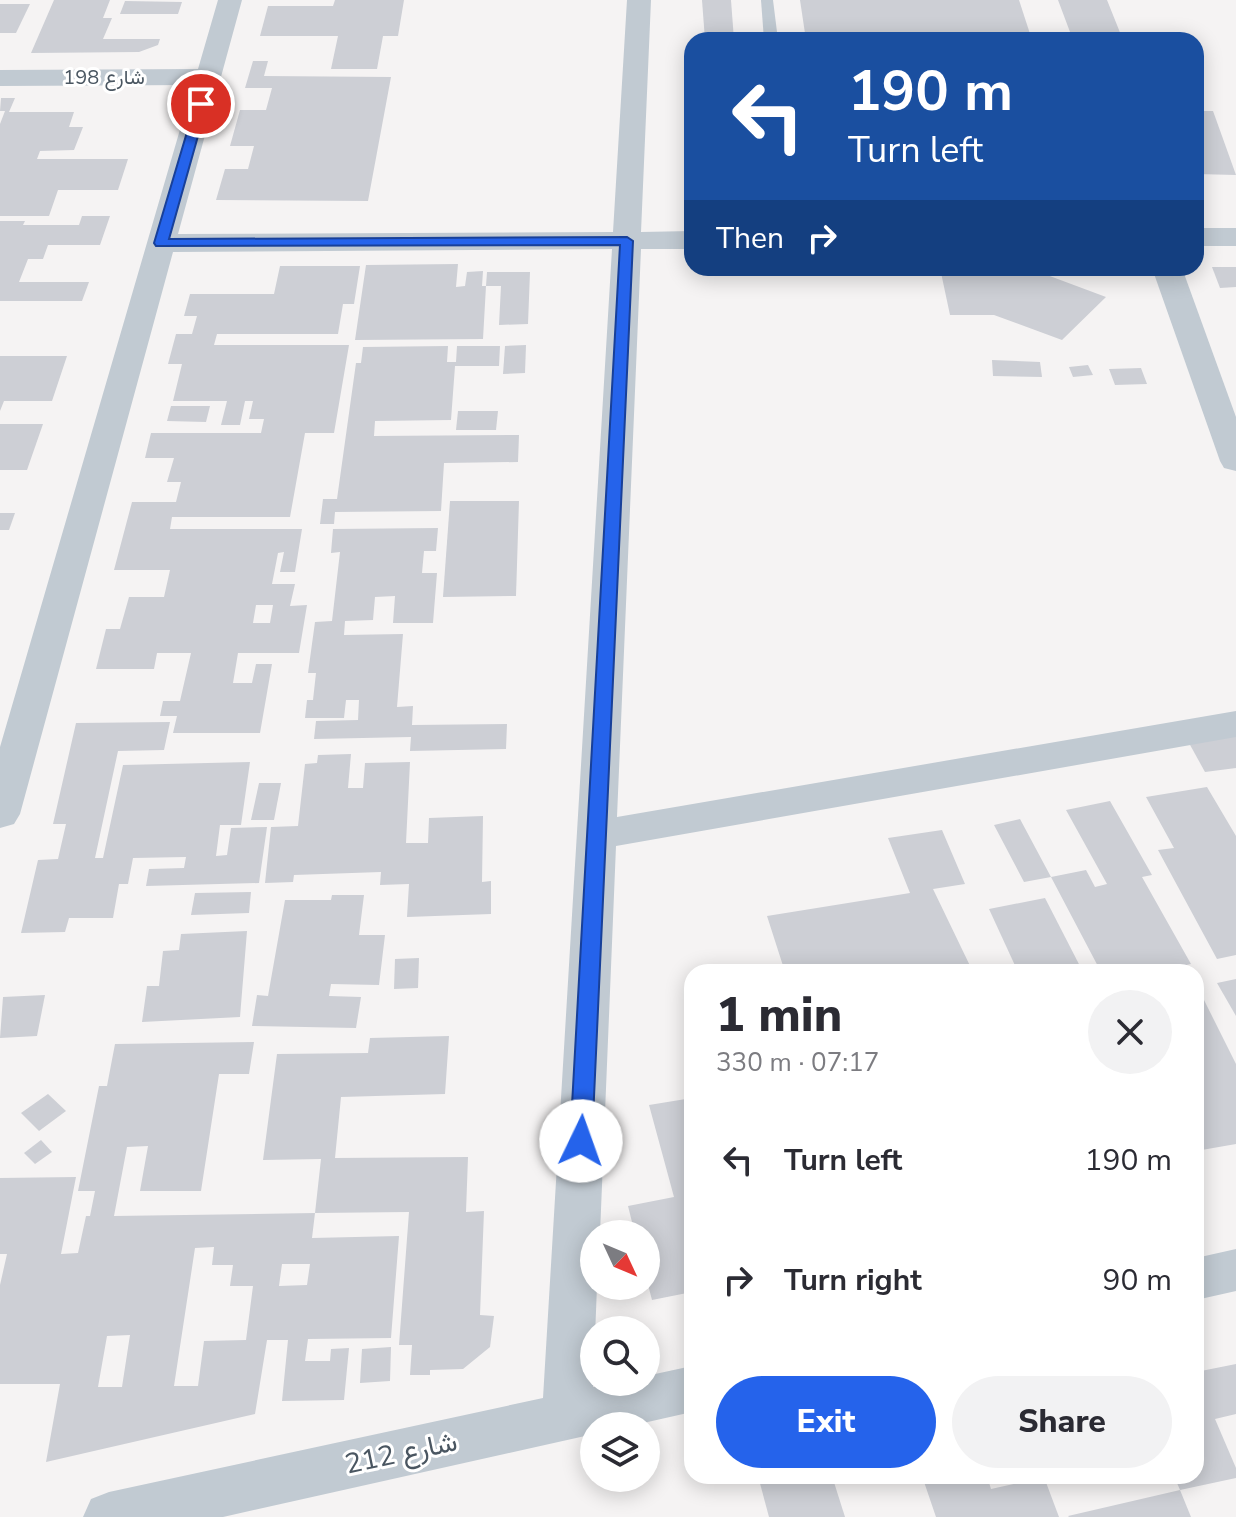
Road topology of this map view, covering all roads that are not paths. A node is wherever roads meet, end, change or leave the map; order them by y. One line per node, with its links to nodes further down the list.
1 (230, 0): 5 (street)
2 (639, 0): 10 (street)
3 (767, 0): 4 (lane)
4 (770, 32)
5 (208, 77): 6 (street, شارع 198); 11 (street)
6 (0, 78)
7 (1204, 237): 8 (street)
8 (1236, 237)
9 (684, 240): 10 (street)
10 (627, 241): 11 (street); 16 (street)
11 (161, 243): 15 (street)
12 (1170, 276): 13 (street)
13 (1236, 461)
14 (1236, 724): 16 (street)
15 (0, 814)
16 (596, 835): 20 (street)
17 (1236, 1270): 18 (street)
18 (1204, 1277)
19 (684, 1391): 20 (street, 212 شارع)
20 (567, 1417): 21 (street, 212 شارع)
21 (109, 1517)

